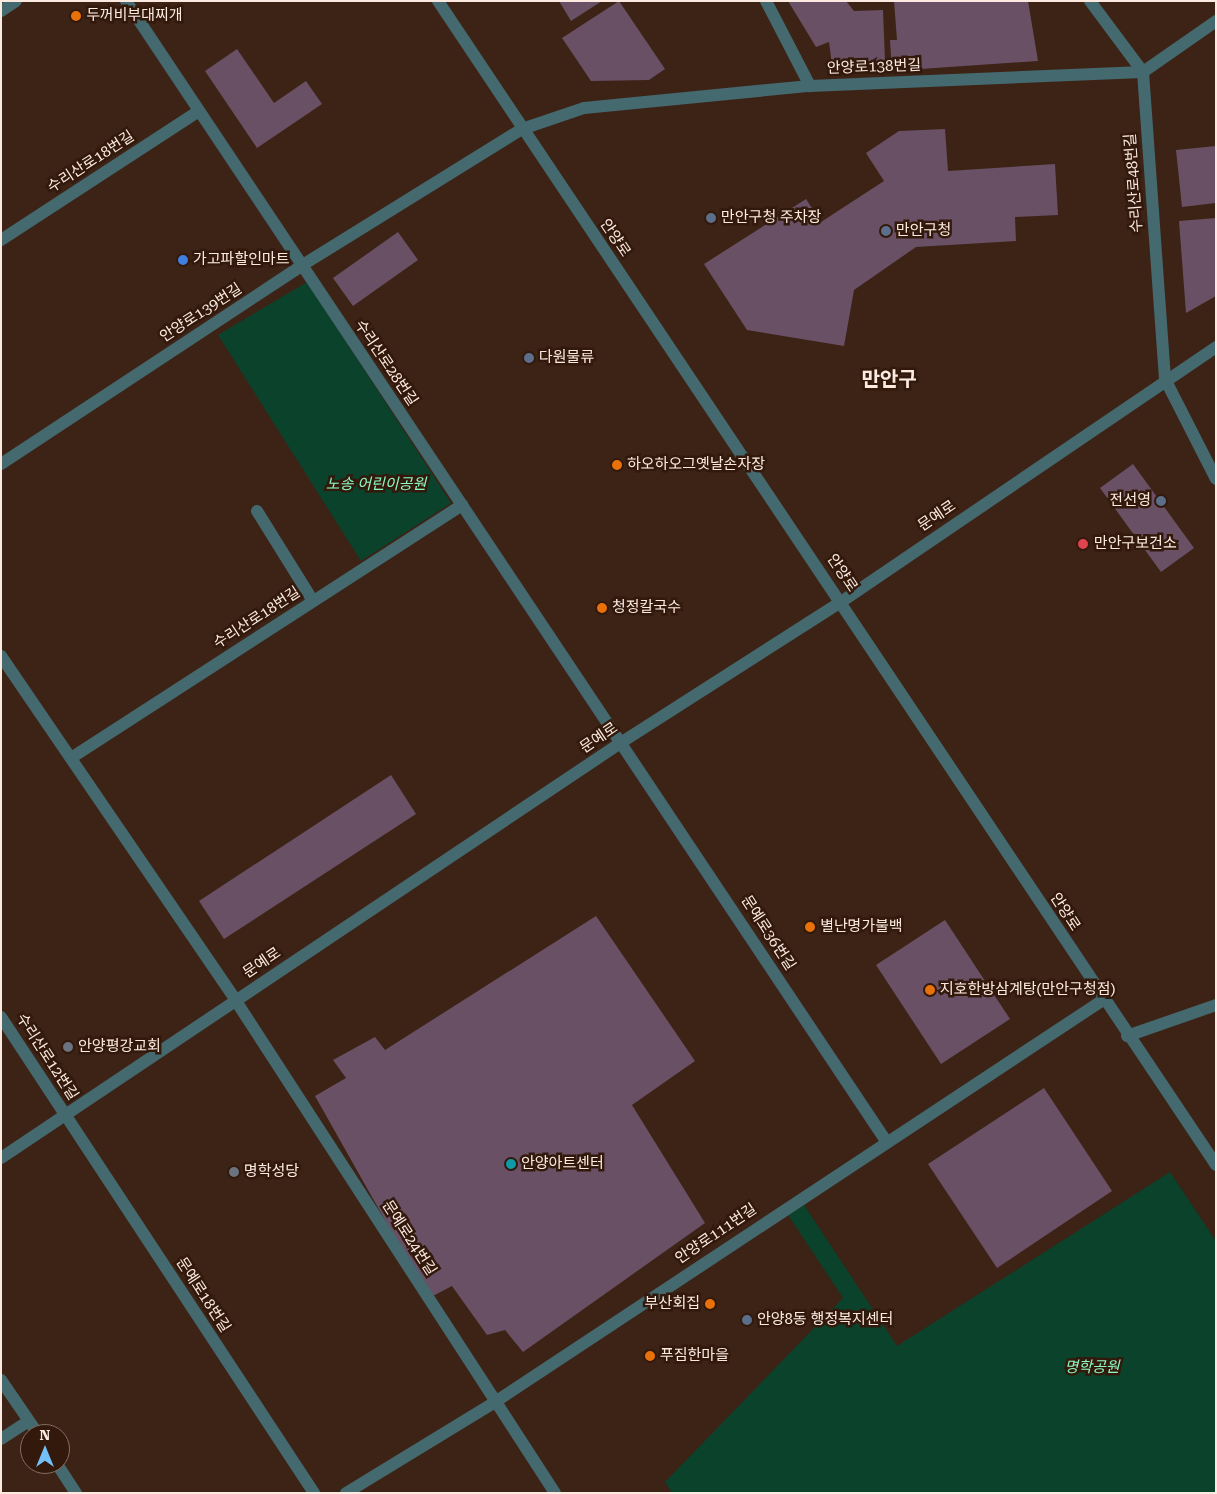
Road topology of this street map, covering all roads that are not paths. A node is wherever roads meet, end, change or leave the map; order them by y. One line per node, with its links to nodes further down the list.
1 (16, 1): 6 (street)
2 (126, 1): 10 (street, 수리산로28번길)
3 (438, 1): 11 (street, 안양로)
4 (766, 1): 9 (street)
5 (1090, 1): 8 (street)
6 (1, 11)
7 (1216, 21): 8 (street)
8 (1143, 72): 9 (street, 안양로138번길); 15 (street, 수리산로48번길)
9 (810, 86): 11 (street, 안양로138번길)
10 (199, 111): 12 (street, 수리산로18번길); 13 (street, 수리산로28번길)
11 (522, 129): 13 (street, 안양로139번길); 21 (street, 안양로)
12 (1, 240)
13 (301, 266): 16 (street, 안양로139번길); 18 (street, 수리산로28번길)
14 (1216, 347): 15 (street, 문예로)
15 (1165, 379): 17 (street); 21 (street, 문예로)
16 (1, 464)
17 (1216, 479)
18 (462, 505): 20 (street, 수리산로18번길); 23 (street, 수리산로28번길)
19 (257, 511): 20 (street)
20 (313, 601): 24 (street, 수리산로18번길)
21 (841, 602): 23 (street, 문예로); 25 (street, 안양로)
22 (1, 656): 24 (street)
23 (622, 742): 26 (street, 문예로); 31 (street, 문예로36번길)
24 (71, 758): 26 (street)
25 (1103, 1000): 29 (street, 안양로); 31 (street, 안양로111번길)
26 (236, 1001): 30 (street, 문예로); 35 (street, 문예로24번길)
27 (1216, 1005): 29 (street)
28 (1, 1017): 30 (street, 수리산로12번길)
29 (1127, 1036): 33 (street, 안양로)
30 (66, 1115): 32 (street, 문예로); 41 (street, 문예로18번길)
31 (886, 1141): 35 (street, 안양로111번길)
32 (1, 1158)
33 (1216, 1165)
34 (1, 1380): 36 (street)
35 (495, 1402): 42 (street, 안양로111번길); 43 (street, 문예로24번길)
36 (29, 1421): 37 (street); 38 (street)
37 (31, 1424)
38 (1, 1439)
39 (64, 1474): 40 (street)
40 (76, 1493)
41 (314, 1493)
42 (346, 1493)
43 (555, 1493)

